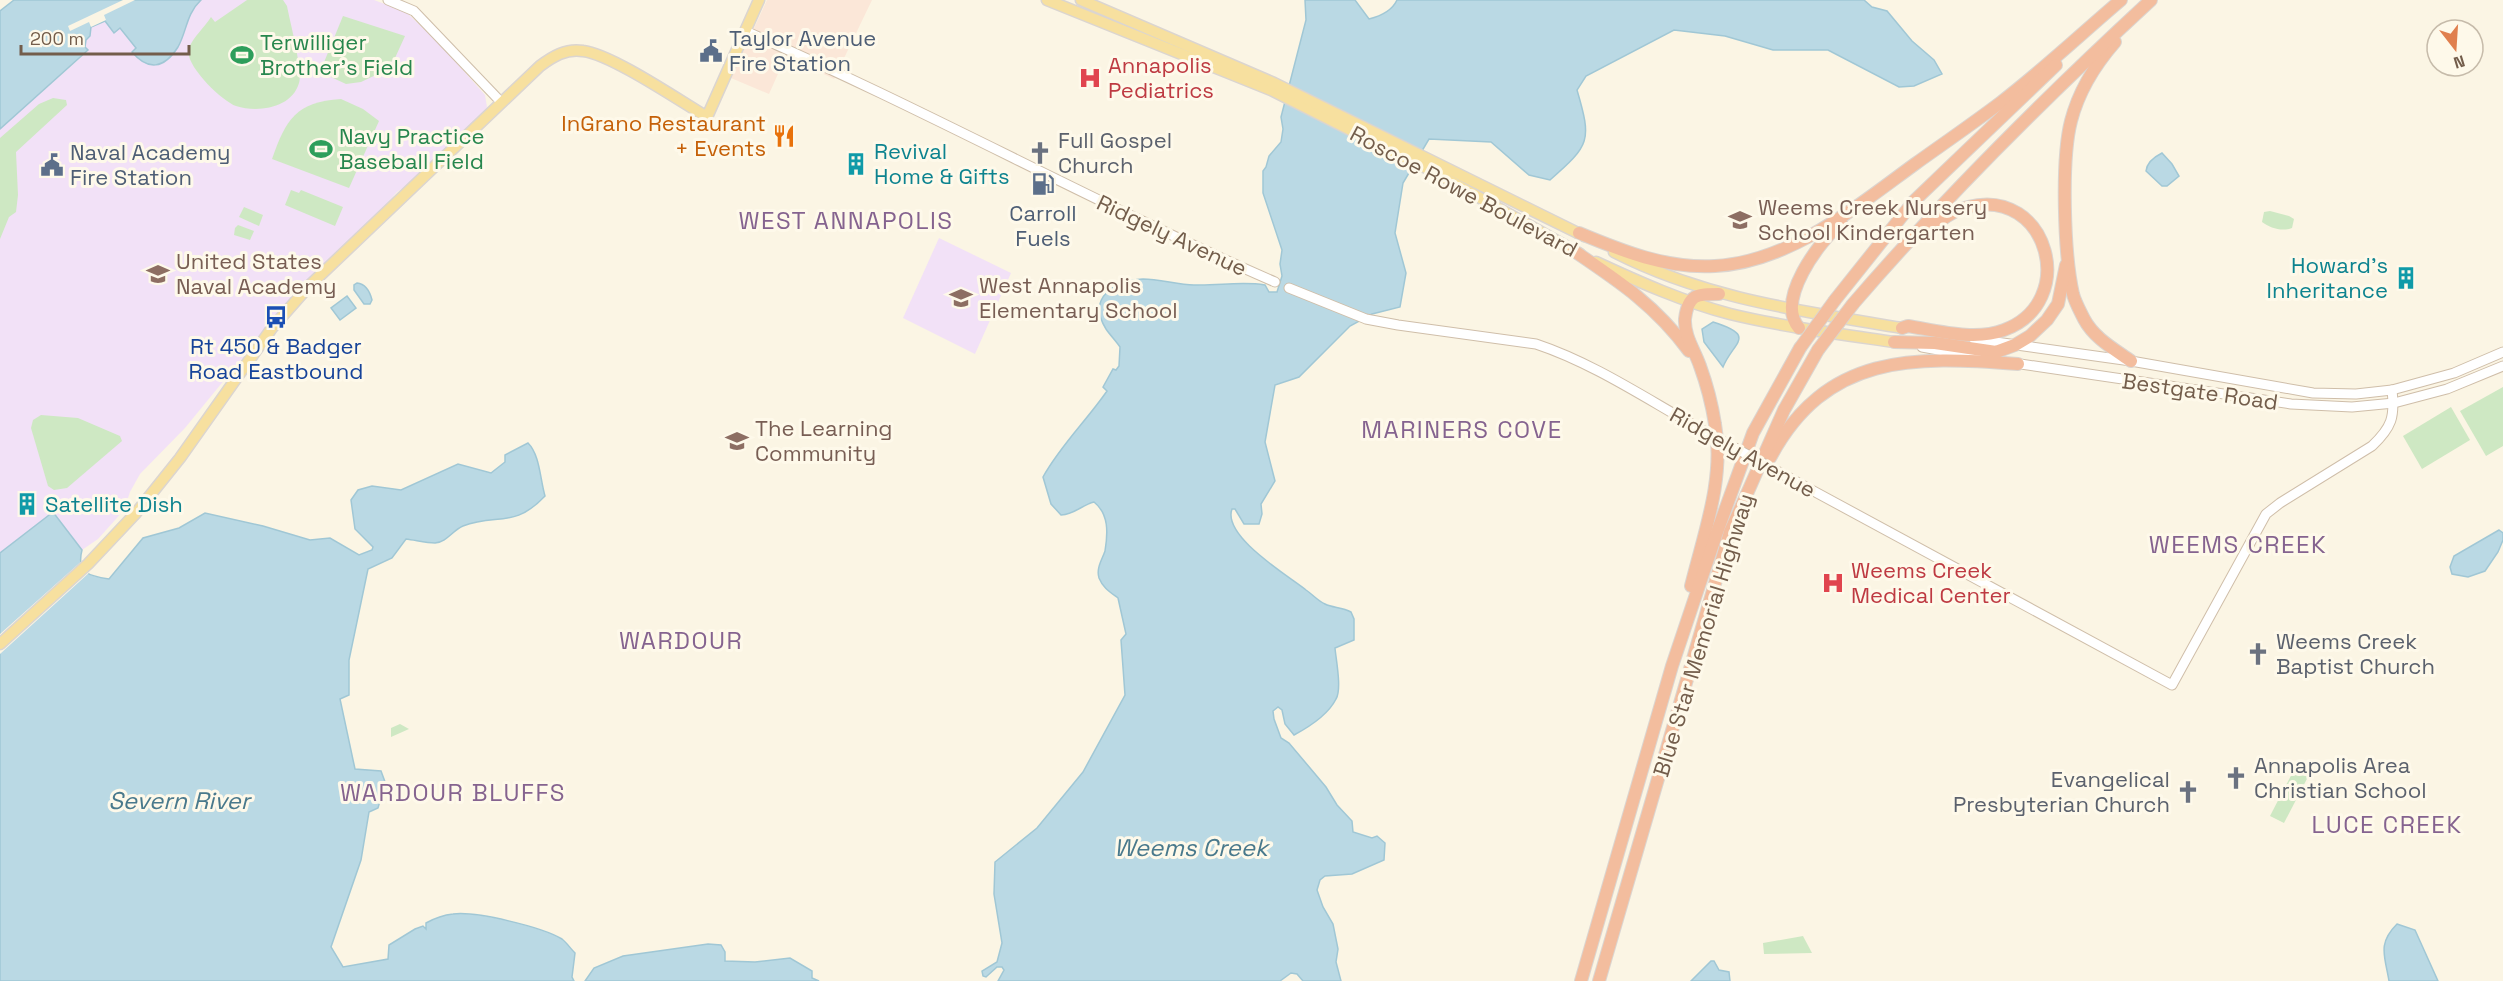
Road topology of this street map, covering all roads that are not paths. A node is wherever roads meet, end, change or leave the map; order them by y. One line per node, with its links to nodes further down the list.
1 (388, 0): 10 (main road)
2 (759, 0): 7 (main road)
3 (1047, 0): 9 (main road, Roscoe Rowe Boulevard)
4 (1081, 0): 9 (main road, Roscoe Rowe Boulevard)
5 (2123, 0): 13 (highway); 36 (highway, Blue Star Memorial Highway, bridge)
6 (2152, 0): 15 (highway, Blue Star Memorial Highway); 17 (highway)
7 (745, 31): 8 (main road); 18 (main road, Ridgely Avenue)
8 (724, 79): 11 (main road); 11 (main road)
9 (1273, 86): 12 (main road, Roscoe Rowe Boulevard)
10 (501, 102): 11 (main road); 34 (main road)
11 (681, 102)
12 (1430, 165): 14 (main road, Roscoe Rowe Boulevard); 16 (main road, Roscoe Rowe Boulevard)
13 (1891, 182): 14 (highway); 22 (highway)
14 (1579, 233): 20 (main road, Roscoe Rowe Boulevard)
15 (1904, 244): 24 (highway); 35 (highway, Blue Star Memorial Highway, bridge)
16 (1574, 251): 21 (main road, Roscoe Rowe Boulevard); 30 (highway)
17 (2068, 252): 26 (highway); 28 (highway)
18 (1275, 282)
19 (1289, 288): 33 (main road, Ridgely Avenue, bridge)
20 (1719, 294): 21 (highway); 22 (main road, Roscoe Rowe Boulevard)
21 (1689, 301): 23 (main road, Roscoe Rowe Boulevard); 30 (highway)
22 (1791, 309): 23 (highway); 24 (main road, Roscoe Rowe Boulevard)
23 (1799, 328): 25 (main road, Roscoe Rowe Boulevard)
24 (1902, 328): 26 (main road, Bestgate Road)
25 (1894, 342): 26 (highway); 29 (main road, Bestgate Road)
26 (2016, 345): 28 (main road, Bestgate Road)
27 (2503, 352): 32 (main road, Bestgate Road)
28 (2131, 361): 32 (main road, Bestgate Road)
29 (2018, 364): 33 (main road, Bestgate Road); 35 (highway)
30 (1700, 366): 36 (highway)
31 (2503, 366): 33 (main road, Bestgate Road)
32 (2392, 390): 33 (main road)
33 (2394, 403)
34 (0, 644)
35 (1691, 663): 38 (highway, Blue Star Memorial Highway)
36 (1672, 666): 37 (highway, Blue Star Memorial Highway)
37 (1581, 981)
38 (1599, 981)

